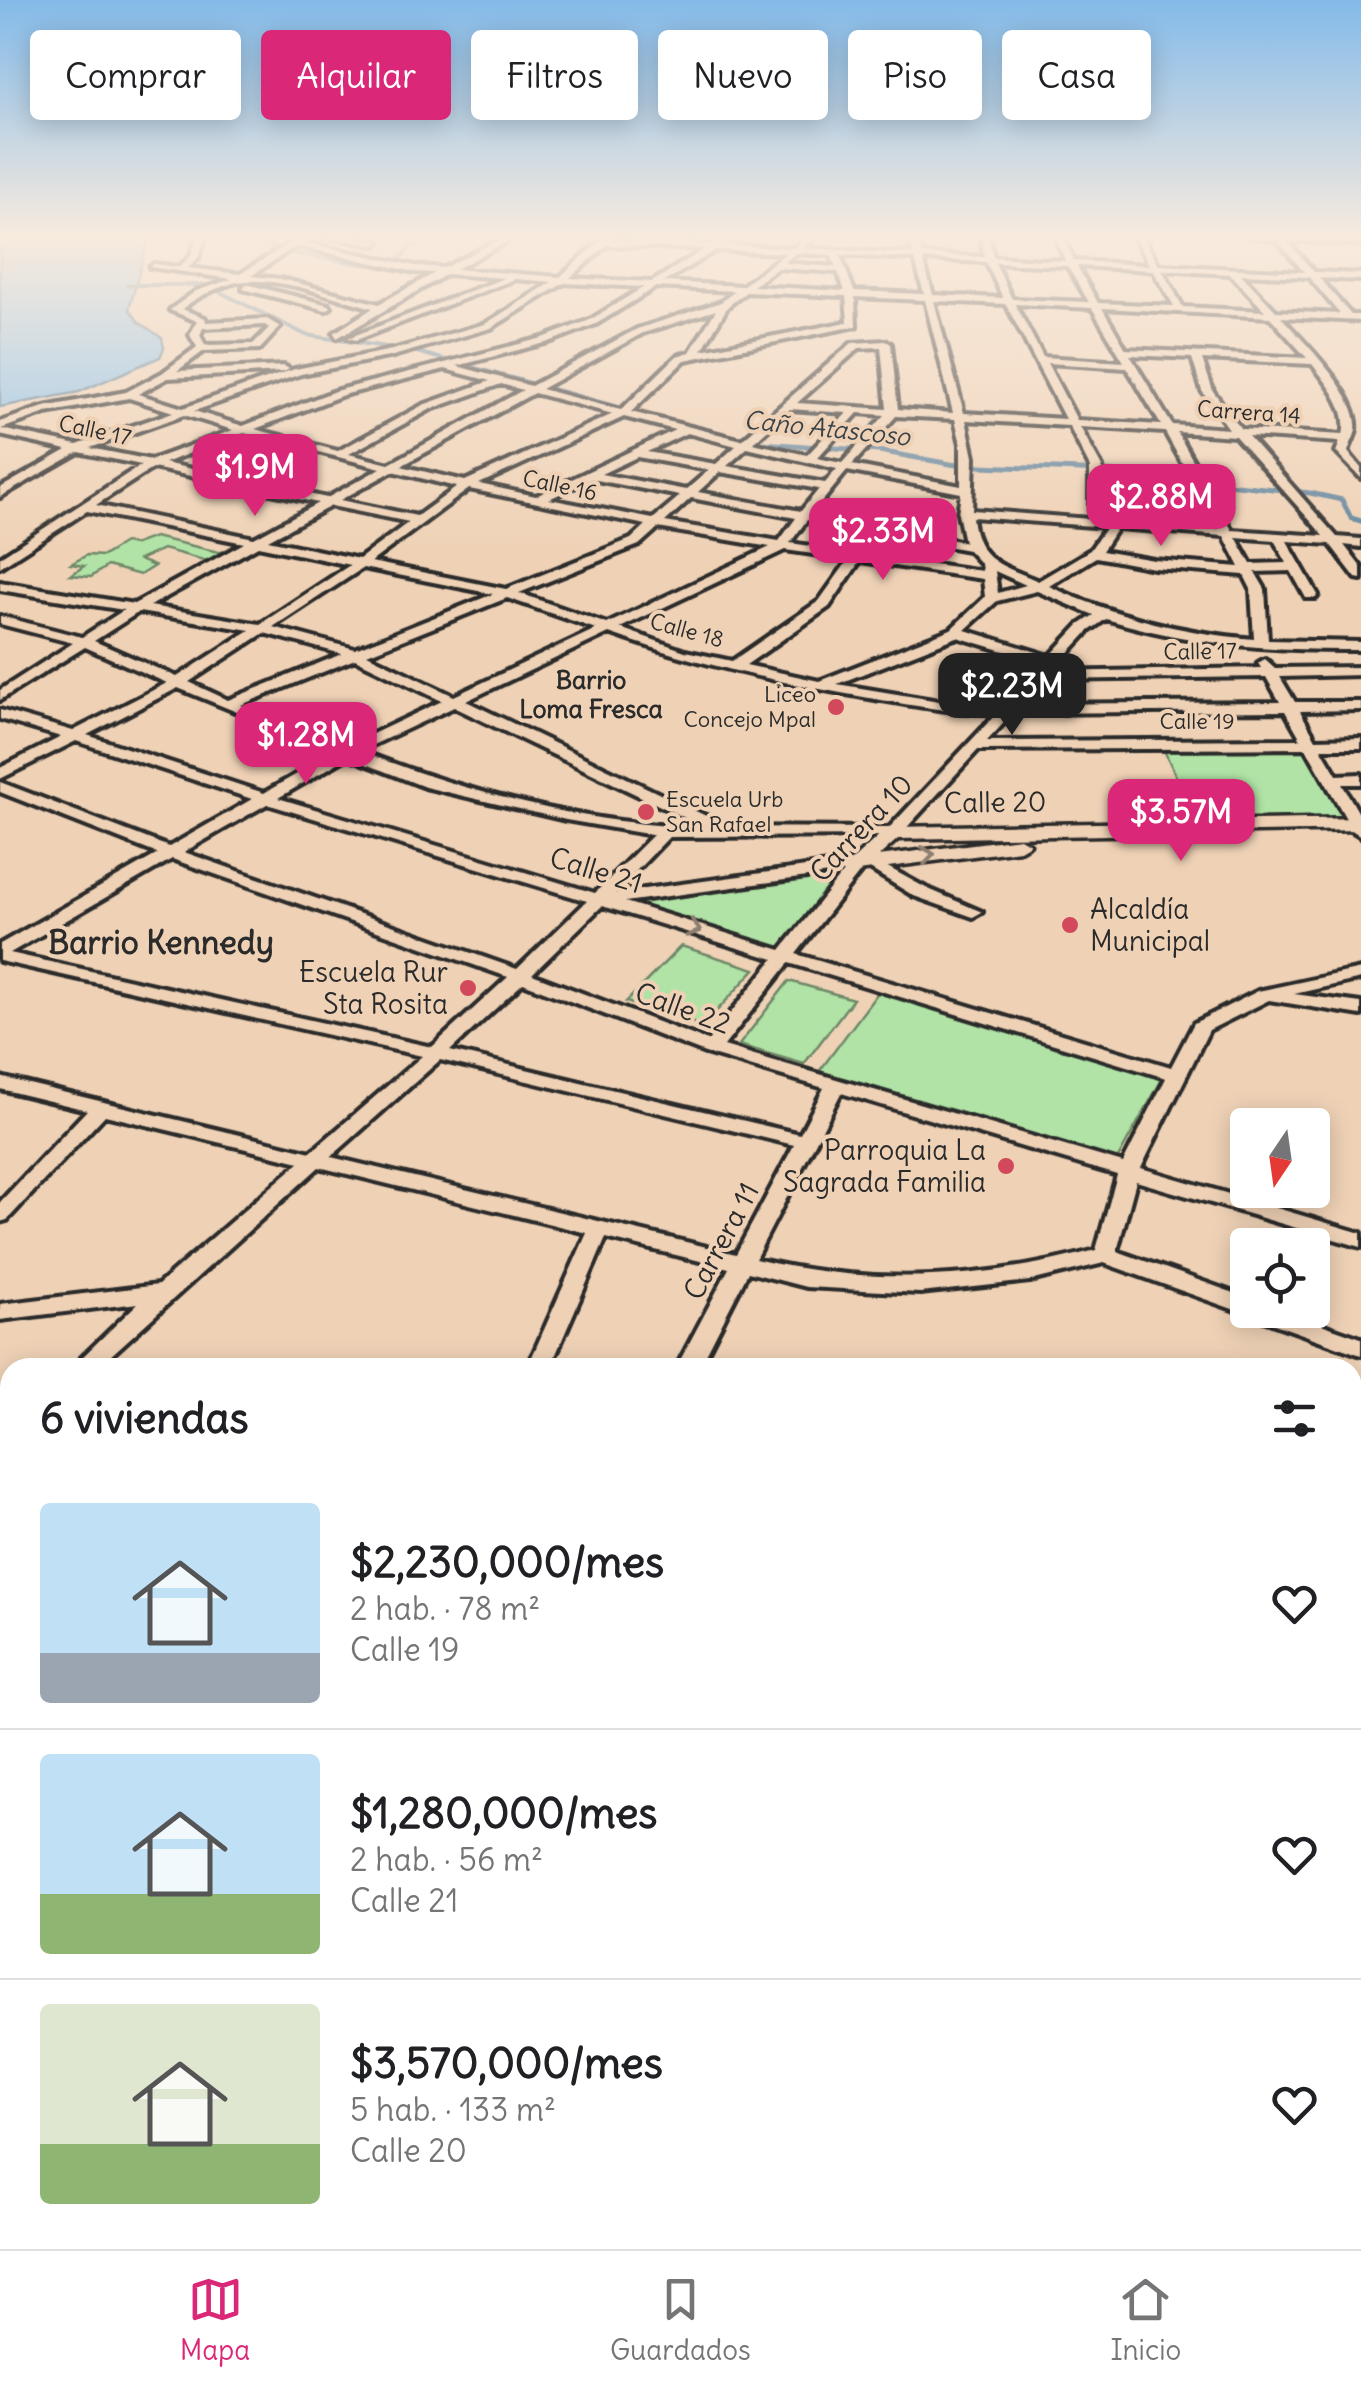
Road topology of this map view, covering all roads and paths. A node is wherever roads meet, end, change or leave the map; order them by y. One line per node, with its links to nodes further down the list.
1 (198, 341): 13 (street)
2 (262, 341): 13 (street)
3 (366, 341): 14 (street)
4 (436, 341): 14 (street)
5 (542, 341): 20 (street)
6 (622, 341): 25 (street)
7 (702, 341): 16 (street)
8 (761, 341): 16 (street)
9 (940, 341): 32 (street)
10 (1030, 341): 18 (street)
11 (1117, 341): 15 (street)
12 (1295, 341): 19 (street)
13 (202, 348): 23 (street)
14 (402, 350): 20 (street); 22 (street)
15 (1124, 352): 17 (street); 21 (street)
16 (694, 354): 29 (street)
17 (1196, 355): 19 (street); 38 (street)
18 (1040, 360): 21 (street); 33 (street)
19 (1315, 361): 39 (street)
20 (453, 363): 24 (street); 36 (street)
21 (1132, 365): 34 (street)
22 (326, 366): 23 (street); 30 (street)
23 (166, 375): 26 (street)
24 (500, 381): 25 (street); 44 (street)
25 (538, 387): 29 (street); 47 (street)
26 (129, 395): 30 (street, Calle 16); 35 (street)
27 (788, 406): 28 (street, Carrera 14); 31 (street); 41 (street)
28 (855, 410): 31 (street, Carrera 14); 45 (street)
29 (627, 411): 37 (street); 53 (street)
30 (184, 412): 36 (street, Calle 16); 42 (street)
31 (893, 412): 32 (street, Carrera 14); 49 (street)
32 (960, 416): 33 (street, Carrera 14); 55 (street)
33 (1074, 423): 34 (street, Carrera 14); 64 (street)
34 (1168, 427): 38 (street, Carrera 14); 67 (street)
35 (0, 429): 40 (street, Calle 17)
36 (238, 430): 44 (street, Calle 16); 46 (street)
37 (686, 430): 41 (street); 43 (street)
38 (1236, 430): 39 (street, Carrera 14); 69 (street)
39 (1346, 439): 52 (street)
40 (42, 442): 42 (street, Calle 17); 50 (street)
41 (745, 443): 45 (street); 48 (street)
42 (76, 449): 46 (street, Calle 17); 50 (street)
43 (638, 454): 48 (street); 51 (street)
44 (339, 455): 47 (street, Calle 16)
45 (808, 461): 49 (street)
46 (149, 466): 59 (street, Calle 17); 60 (street)
47 (392, 468): 53 (street, Calle 16); 59 (street)
48 (718, 468): 54 (street); 57 (street)
49 (846, 470): 54 (street); 55 (street)
50 (34, 472): 56 (street)
51 (591, 476): 57 (street); 58 (street)
52 (1361, 476)
53 (467, 485): 58 (street, Calle 16); 63 (street)
54 (827, 487): 62 (street)
55 (967, 491): 61 (street)
56 (0, 493)
57 (689, 494): 62 (street); 66 (street)
58 (538, 500): 66 (street, Calle 16)
59 (325, 503): 63 (street, Calle 17); 70 (street)
60 (86, 507): 70 (street, Calle 18); 76 (street)
61 (964, 513): 64 (street); 73 (street)
62 (802, 516): 72 (street); 73 (street)
63 (416, 520): 77 (street)
64 (1096, 522): 65 (street)
65 (1114, 524): 67 (street); 74 (street)
66 (653, 526): 72 (street, Calle 16); 84 (street)
67 (1229, 534): 68 (street); 80 (street)
68 (1279, 538): 69 (street); 78 (street)
69 (1333, 541): 71 (street); 81 (street)
70 (258, 542): 77 (street, Calle 18); 87 (street)
71 (1361, 543)
72 (781, 547): 75 (street, Calle 16); 92 (street)
73 (972, 547): 79 (street)
74 (1094, 553): 80 (street); 83 (street)
75 (856, 558): 79 (street, Calle 16); 100 (street)
76 (0, 563)
77 (360, 564): 84 (street, Calle 18); 90 (street)
78 (1295, 567): 80 (street); 85 (street)
79 (989, 570): 83 (street, Calle 16); 86 (street)
80 (1248, 570): 96 (street)
81 (1361, 575)
82 (0, 586): 87 (street)
83 (1039, 586): 86 (street); 88 (street, Calle 16)
84 (506, 593): 92 (street, Calle 18); 97 (street)
85 (1312, 596)
86 (992, 598): 93 (street)
87 (138, 608): 90 (street); 94 (street)
88 (1105, 614): 91 (street, Carrera 10); 96 (street, Calle 16)
89 (0, 620): 94 (street)
90 (262, 628): 97 (street); 104 (street)
91 (1084, 628): 96 (street, Calle 16); 99 (street, Carrera 10)
92 (606, 630): 100 (street, Calle 18); 107 (street)
93 (956, 632): 99 (street); 105 (street)
94 (85, 642): 104 (street); 106 (street)
95 (1361, 646): 96 (street, Calle 16)
96 (1260, 648): 98 (street, Calle 16); 102 (street)
97 (356, 654): 107 (street); 108 (street)
98 (1361, 660)
99 (1053, 662): 103 (street, Carrera 10)
100 (735, 666): 105 (street, Calle 18)
101 (1361, 671): 102 (street, Calle 17)
102 (1270, 672): 103 (street, Calle 17); 109 (street)
103 (1039, 676): 111 (street, Carrera 10)
104 (178, 683): 108 (street); 113 (street)
105 (821, 686): 111 (street, Calle 18)
106 (0, 696)
107 (452, 700): 117 (street); 126 (street)
108 (228, 705): 117 (street)
109 (1289, 706): 110 (street, Calle 18); 111 (street, Calle 18); 115 (street)
110 (1361, 706)
111 (1008, 710): 116 (street, Carrera 10)
112 (0, 714): 113 (street, Calle 21)
113 (77, 735): 118 (street); 122 (street, Calle 21)
114 (1361, 742): 115 (street, Calle 19)
115 (1310, 743): 116 (street, Calle 19); 120 (street)
116 (974, 746): 125 (street, Carrera 10)
117 (346, 752): 122 (street); 124 (street)
118 (0, 774)
119 (1361, 779): 120 (street)
120 (1332, 780): 123 (street)
121 (0, 787): 127 (street, Calle 22)
122 (263, 798): 127 (street); 129 (street, Calle 21)
123 (1360, 829): 125 (street, Calle 20); 128 (street, Calle 20, one-way to 123)
124 (665, 832): 126 (street); 129 (street)
125 (893, 832): 126 (street); 128 (street, Carrera 10)
126 (730, 834)
127 (170, 853): 131 (street); 134 (street, Calle 22)
128 (864, 864): 129 (street); 130 (street); 132 (street, Carrera 10)
129 (601, 900): 132 (street, Calle 21, one-way to 132); 134 (street)
130 (973, 912)
131 (0, 954): 138 (street)
132 (786, 959): 137 (street, Carrera 10); 139 (street, Calle 21)
133 (1361, 974): 135 (street)
134 (518, 975): 137 (street, Calle 22); 138 (street)
135 (1264, 995): 136 (street); 139 (street)
136 (1361, 1008)
137 (712, 1049): 141 (street, Calle 22)
138 (433, 1053): 143 (street); 144 (street)
139 (1176, 1075): 145 (street)
140 (0, 1083): 142 (street)
141 (834, 1088): 143 (street, Carrera 11); 145 (street, Calle 22)
142 (101, 1107): 144 (street); 146 (street)
143 (807, 1142): 150 (street, Carrera 11)
144 (317, 1159): 147 (street); 151 (street)
145 (1128, 1172): 148 (street, Calle 22); 149 (street)
146 (0, 1215)
147 (599, 1230): 150 (street); 157 (street)
148 (1361, 1240)
149 (1104, 1255): 150 (street); 152 (street)
150 (744, 1266): 158 (street, Carrera 11)
151 (160, 1292): 153 (street); 156 (street)
152 (1230, 1300)
153 (0, 1312)
154 (1306, 1328): 155 (street)
155 (1361, 1348)
156 (92, 1358)
157 (542, 1358)
158 (693, 1358)

